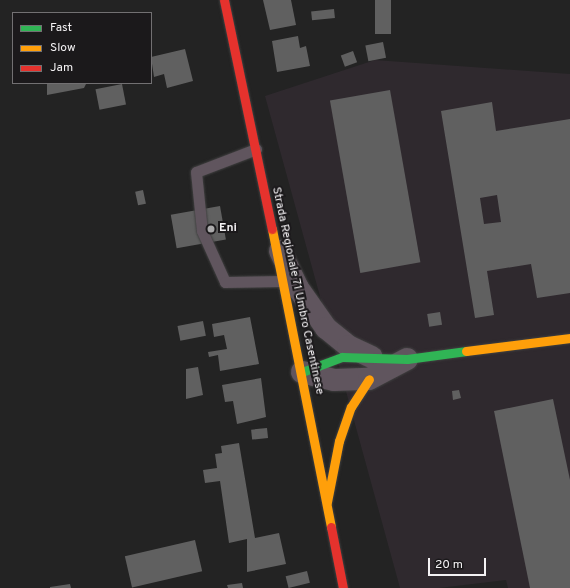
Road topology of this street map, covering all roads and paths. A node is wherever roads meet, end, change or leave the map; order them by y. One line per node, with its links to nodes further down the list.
1 (224, 0): 2 (main road, Strada Regionale 71 Umbro Casentinese)
2 (256, 149): 3 (main road, Strada Regionale 71 Umbro Casentinese); 4 (lane)
3 (274, 238): 4 (main road, Strada Regionale 71 Umbro Casentinese); 6 (street)
4 (283, 281): 8 (main road, Strada Regionale 71 Umbro Casentinese)
5 (570, 338): 7 (main road)
6 (372, 357): 7 (main road); 8 (main road)
7 (407, 359): 9 (street)
8 (302, 372): 9 (street); 10 (main road, Strada Regionale 71 Umbro Casentinese)
9 (369, 379): 10 (main road)
10 (327, 502): 11 (main road, Strada Regionale 71 Umbro Casentinese)
11 (343, 588)

